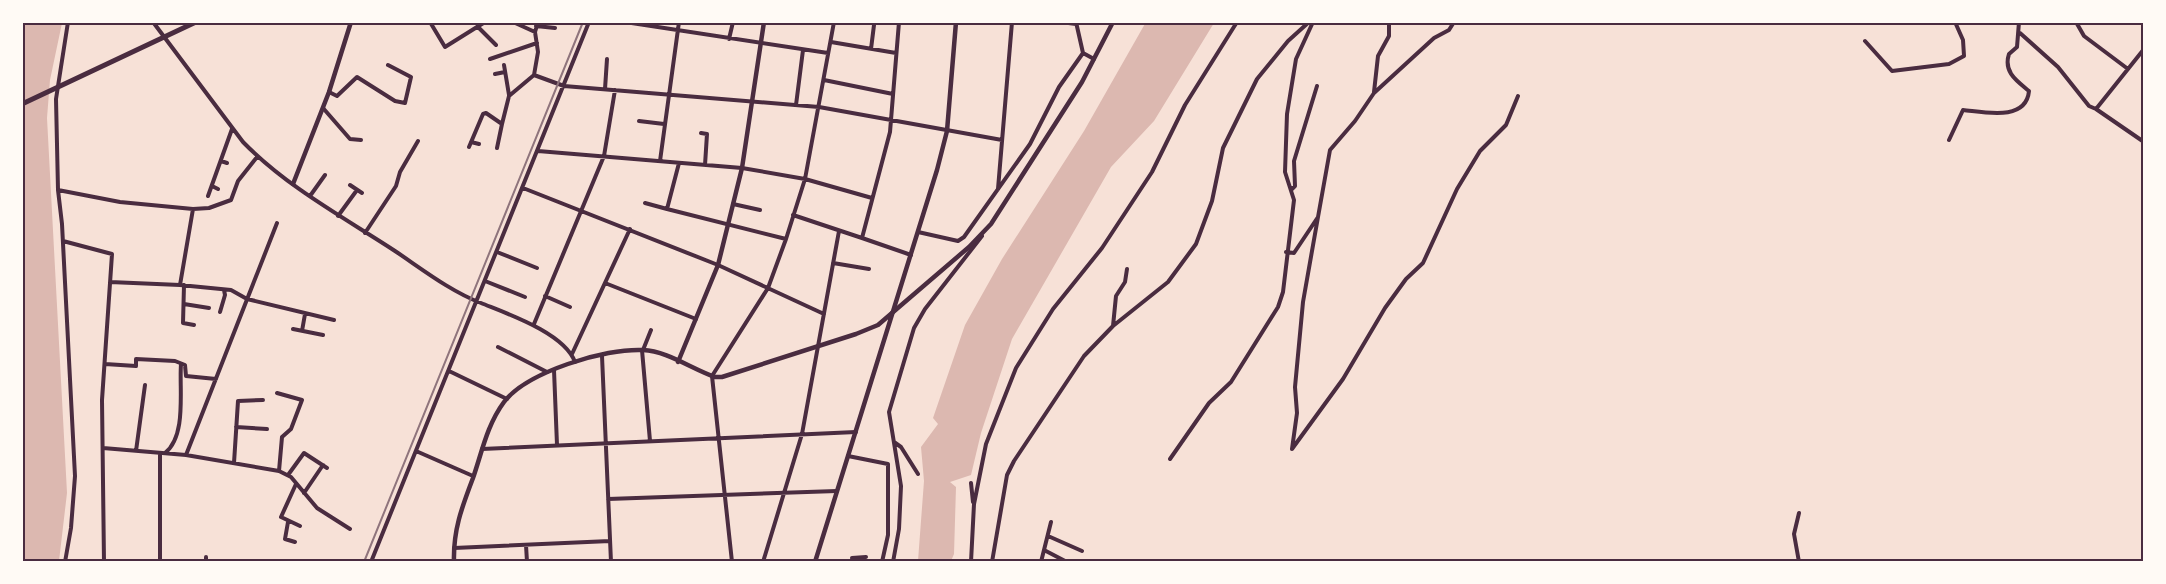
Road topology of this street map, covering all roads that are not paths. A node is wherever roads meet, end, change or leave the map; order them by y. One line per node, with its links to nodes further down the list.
1 (68, 22): 62 (street)
2 (153, 22): 36 (street)
3 (196, 22): 36 (main road)
4 (351, 22): 64 (main road)
5 (430, 22): 31 (street)
6 (486, 22): 31 (street)
7 (513, 22): 34 (street)
8 (532, 22): 29 (street)
9 (589, 22): 59 (street)
10 (625, 22): 27 (street)
11 (679, 22): 33 (street)
12 (733, 22): 37 (street)
13 (764, 22): 41 (main road)
14 (834, 22): 39 (street)
15 (899, 22): 47 (street)
16 (956, 22): 81 (main road)
17 (1012, 22): 84 (street)
18 (1061, 22): 28 (street)
19 (1113, 22): 51 (main road)
20 (1237, 22): 218 (street)
21 (1311, 22): 111 (street); 164 (street)
22 (1389, 22): 65 (street)
23 (1454, 22): 65 (street)
24 (1955, 22): 38 (street)
25 (2019, 22): 35 (street)
26 (2076, 22): 54 (street)
27 (635, 23): 33 (street)
28 (1076, 23): 48 (street)
29 (537, 24): 32 (street); 34 (street)
30 (874, 25): 43 (street)
31 (478, 27): 42 (street)
32 (555, 28)
33 (678, 31): 37 (street); 66 (street)
34 (535, 33): 40 (street)
35 (2019, 33): 75 (street); 85 (street)
36 (165, 38): 62 (main road); 80 (street)
37 (729, 39): 41 (street)
38 (1865, 41)
39 (831, 42): 43 (street); 46 (street)
40 (537, 43): 50 (street); 57 (street)
41 (761, 43): 45 (street); 70 (main road)
42 (496, 45)
43 (871, 49): 47 (street)
44 (2144, 49): 54 (street)
45 (803, 50): 46 (street); 72 (street)
46 (828, 53): 58 (street)
47 (896, 53): 67 (street)
48 (1083, 53): 51 (street); 108 (street)
49 (607, 58): 61 (street)
50 (490, 59)
51 (1094, 59): 126 (main road)
52 (388, 64): 64 (street)
53 (504, 64): 55 (street)
54 (2128, 70): 75 (street)
55 (505, 72): 56 (street); 68 (street)
56 (495, 74)
57 (534, 75): 59 (street); 68 (street)
58 (824, 80): 67 (street); 73 (street)
59 (564, 86): 61 (street); 92 (street)
60 (1317, 86): 111 (street)
61 (605, 89): 63 (street)
62 (54, 90): 71 (main road); 109 (street)
63 (615, 90): 66 (street); 93 (street)
64 (329, 92): 74 (main road)
65 (1374, 93): 124 (street)
66 (669, 94): 70 (street); 79 (street)
67 (893, 94): 76 (street)
68 (509, 96): 78 (street)
69 (1518, 96): 124 (street)
70 (752, 101): 72 (street); 100 (main road)
71 (22, 104)
72 (796, 105): 73 (street)
73 (819, 107): 76 (street); 102 (street)
74 (323, 108): 83 (street); 103 (main road)
75 (2096, 109): 88 (street)
76 (891, 120): 81 (street); 115 (street)
77 (639, 121): 79 (street)
78 (502, 123): 87 (street); 91 (street)
79 (664, 124): 96 (street)
80 (232, 128): 94 (street); 95 (street)
81 (947, 131): 84 (street); 130 (main road)
82 (701, 134): 99 (street)
83 (361, 140)
84 (1002, 140): 108 (street)
85 (1948, 140)
86 (418, 141): 131 (street)
87 (471, 142): 89 (street); 90 (street)
88 (2144, 142)
89 (479, 144)
90 (469, 147)
91 (497, 148)
92 (538, 151): 93 (street); 106 (street)
93 (604, 156): 96 (street); 120 (street)
94 (257, 157): 103 (street); 118 (street)
95 (221, 161): 97 (street); 105 (street)
96 (660, 161): 98 (street)
97 (227, 163)
98 (680, 163): 99 (street); 119 (street)
99 (705, 165): 100 (street)
100 (742, 168): 102 (street); 117 (main road)
101 (325, 175): 114 (street)
102 (805, 179): 115 (street); 122 (street)
103 (293, 184): 114 (street)
104 (350, 185): 110 (street)
105 (212, 186): 107 (street); 113 (street)
106 (523, 188): 120 (street); 135 (street)
107 (218, 189)
108 (998, 189): 130 (street)
109 (58, 190): 118 (street); 134 (street)
110 (357, 190): 112 (street); 123 (street)
111 (1291, 190): 136 (street)
112 (362, 193)
113 (208, 196)
114 (310, 196): 123 (street)
115 (872, 198): 132 (street)
116 (645, 203): 119 (street)
117 (733, 204): 121 (street); 127 (main road)
118 (193, 209): 146 (street)
119 (667, 209): 127 (street)
120 (582, 210): 128 (street); 149 (street)
121 (760, 210)
122 (793, 215): 129 (street); 133 (street)
123 (338, 216): 131 (street)
124 (1318, 217): 136 (street)
125 (278, 223): 151 (street)
126 (991, 224): 157 (main road); 193 (street)
127 (728, 225): 133 (street); 139 (main road)
128 (630, 229): 139 (street); 145 (street)
129 (839, 231): 132 (street); 138 (street)
130 (918, 232): 137 (main road)
131 (365, 233): 152 (street)
132 (862, 238): 137 (street)
133 (786, 239): 147 (street)
134 (63, 242): 144 (street); 234 (street)
135 (497, 252): 140 (street); 143 (street)
136 (1286, 252): 203 (street)
137 (910, 255): 157 (main road)
138 (833, 263): 141 (street); 159 (street)
139 (718, 265): 147 (street); 160 (main road)
140 (537, 268)
141 (869, 269)
142 (1127, 269): 164 (street)
143 (485, 281): 150 (street); 152 (street)
144 (110, 282): 146 (street); 176 (street)
145 (605, 283): 160 (street); 172 (street)
146 (182, 285): 148 (street); 153 (street)
147 (768, 288): 159 (street); 181 (street)
148 (224, 290): 151 (street); 156 (street)
149 (545, 296): 154 (street); 162 (street)
150 (525, 297)
151 (247, 299): 158 (street); 182 (street)
152 (477, 302): 162 (street); 179 (street)
153 (184, 304): 155 (street); 163 (street)
154 (570, 307)
155 (209, 308)
156 (220, 312)
157 (892, 313): 169 (main road); 189 (main road)
158 (305, 314): 161 (street); 167 (street)
159 (824, 314): 169 (street)
160 (696, 319): 174 (main road)
161 (334, 320)
162 (534, 324): 172 (street)
163 (194, 325)
164 (1113, 326): 247 (street)
165 (293, 329): 167 (street)
166 (651, 330): 171 (street)
167 (302, 331): 168 (street)
168 (323, 335)
169 (818, 346): 181 (main road); 190 (street)
170 (498, 347): 180 (street)
171 (642, 350): 173 (main road); 174 (main road); 192 (street)
172 (572, 354): 175 (street)
173 (602, 356): 175 (main road); 194 (street)
174 (678, 362): 181 (main road)
175 (575, 363): 178 (main road)
176 (105, 364): 177 (street); 196 (street)
177 (181, 364): 182 (street); 200 (street)
178 (554, 370): 180 (main road); 195 (street)
179 (449, 371): 185 (street); 199 (street)
180 (548, 372): 185 (main road)
181 (712, 376): 191 (street)
182 (216, 379): 201 (street)
183 (145, 385): 198 (street)
184 (277, 393): 207 (street)
185 (507, 399): 197 (main road)
186 (263, 400): 187 (street)
187 (236, 427): 188 (street); 204 (street)
188 (267, 429)
189 (856, 432): 190 (street); 202 (main road)
190 (802, 434): 191 (street); 215 (street)
191 (718, 437): 192 (street); 216 (street)
192 (650, 441): 194 (street)
193 (893, 441): 208 (street); 245 (street)
194 (605, 443): 195 (street); 217 (street)
195 (557, 445): 197 (street)
196 (103, 448): 198 (street); 235 (street)
197 (482, 449): 210 (main road)
198 (136, 451): 200 (street)
199 (416, 451): 210 (street); 237 (street)
200 (162, 453): 201 (street); 236 (street)
201 (186, 455): 204 (street)
202 (848, 456): 213 (main road); 244 (street)
203 (1170, 459)
204 (234, 463): 207 (street)
205 (322, 465): 206 (street); 209 (street); 214 (street)
206 (327, 468)
207 (279, 471): 209 (street)
208 (918, 474)
209 (288, 476): 212 (street)
210 (473, 476): 228 (main road)
211 (971, 483): 218 (street)
212 (296, 484): 214 (street); 220 (street)
213 (837, 491): 215 (street); 243 (main road)
214 (304, 493): 223 (street)
215 (784, 493): 216 (street); 242 (street)
216 (724, 495): 217 (street); 241 (street)
217 (608, 499): 225 (street)
218 (974, 504): 246 (street)
219 (1799, 513): 250 (street)
220 (288, 522): 222 (street); 226 (street)
221 (1051, 522): 224 (street)
222 (300, 526)
223 (350, 529)
224 (1048, 536): 229 (street); 230 (street)
225 (610, 541): 227 (street); 240 (street)
226 (295, 542)
227 (526, 545): 228 (street); 239 (street)
228 (453, 548): 238 (main road)
229 (1044, 550): 248 (street); 249 (street)
230 (1082, 552)
231 (866, 557): 233 (street)
232 (852, 558): 233 (street)
233 (860, 560)
234 (65, 561)
235 (104, 561)
236 (160, 561)
237 (371, 561)
238 (454, 561)
239 (527, 561)
240 (611, 561)
241 (732, 561)
242 (763, 561)
243 (815, 561)
244 (882, 561)
245 (893, 561)
246 (971, 561)
247 (992, 561)
248 (1041, 561)
249 (1067, 561)
250 (1799, 561)

